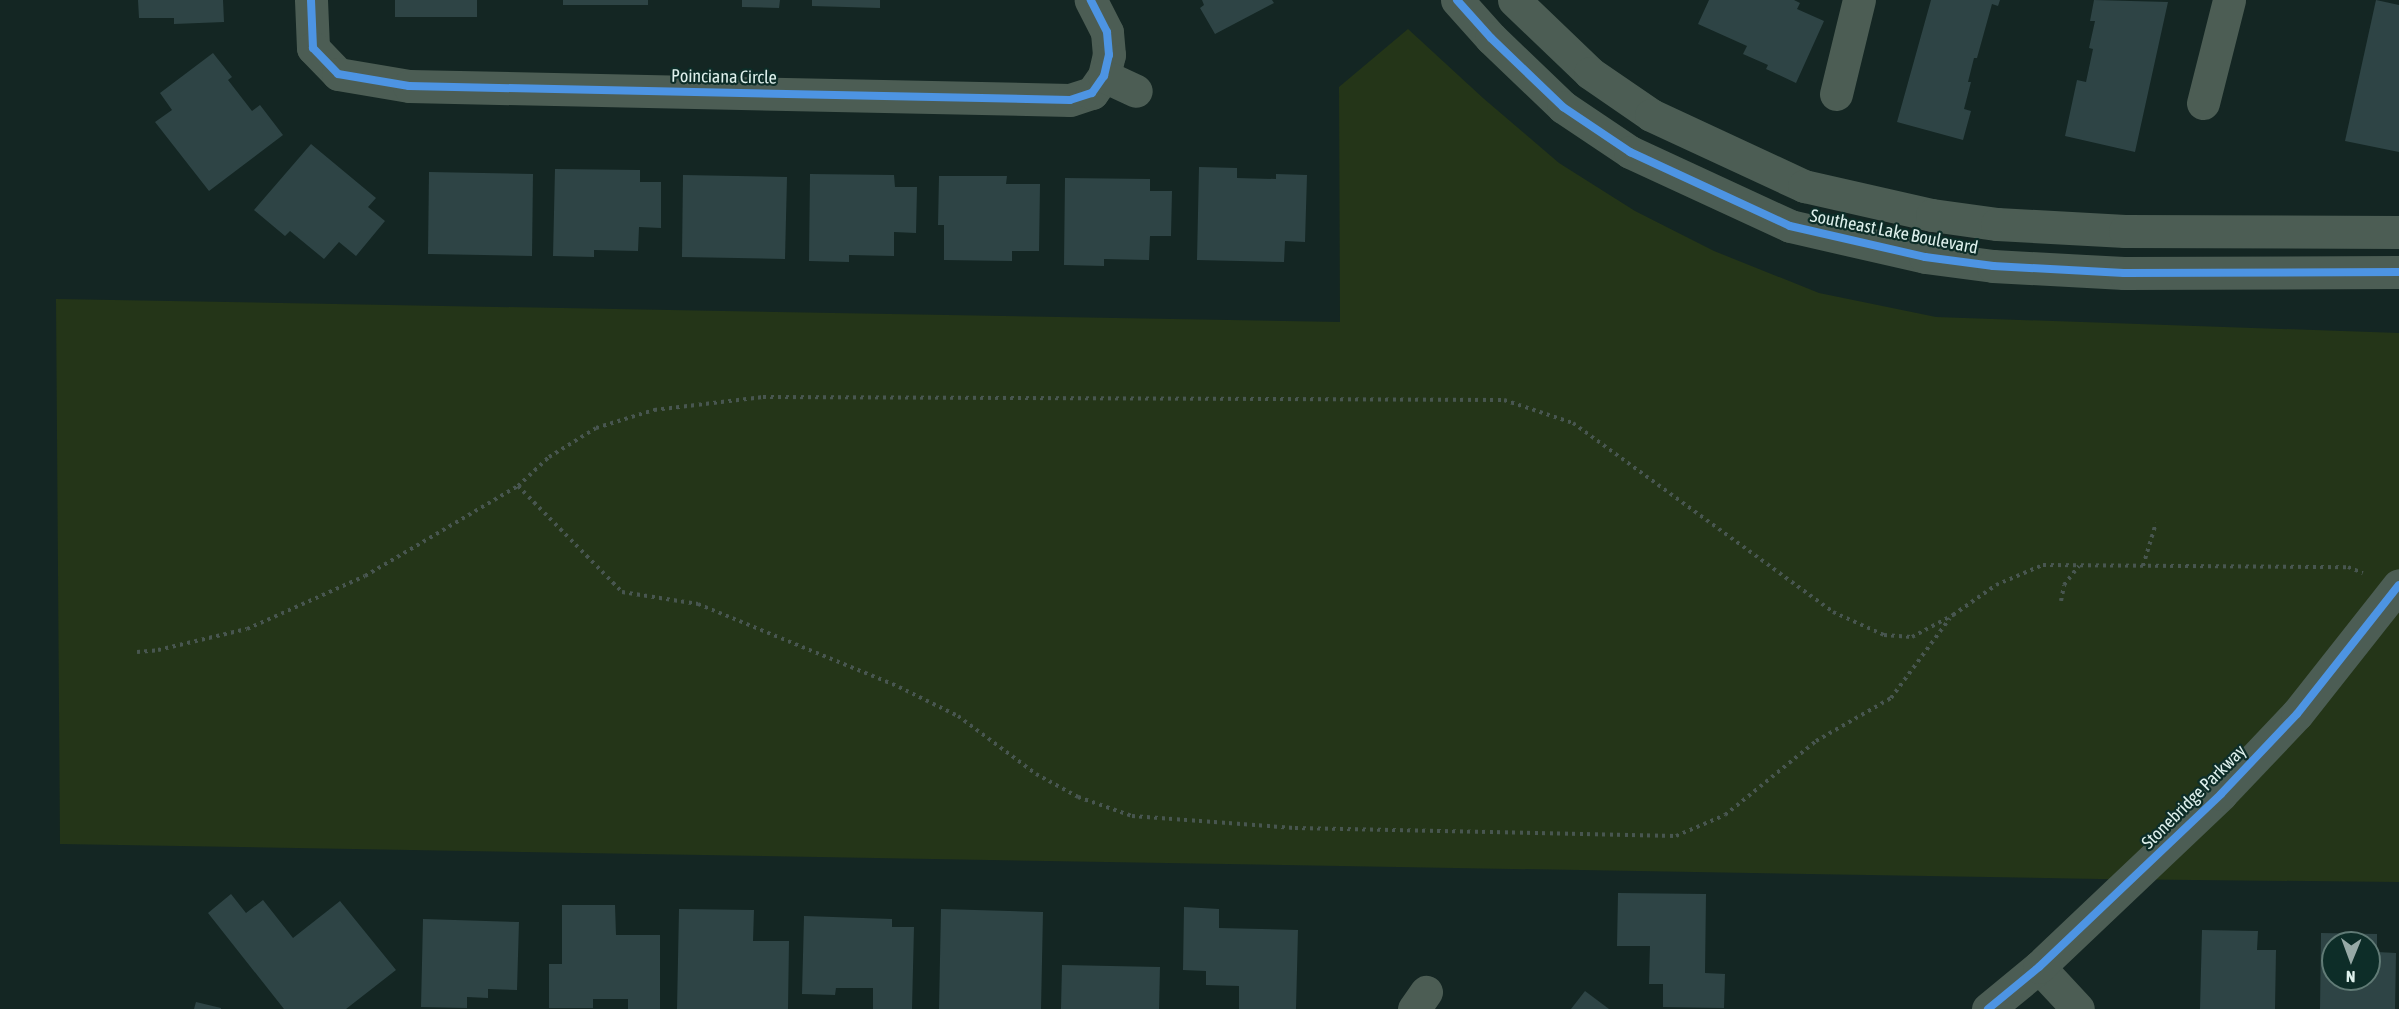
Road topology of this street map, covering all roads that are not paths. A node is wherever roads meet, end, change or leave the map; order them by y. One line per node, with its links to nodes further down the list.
1 (311, 0): 7 (street, Poinciana Circle)
2 (1091, 0): 7 (street)
3 (1457, 0): 12 (street, Southeast Lake Boulevard)
4 (1514, 0): 11 (street, Southeast Lake Boulevard)
5 (1859, 0): 9 (street)
6 (2229, 0): 10 (street)
7 (1104, 76): 8 (street)
8 (1136, 91)
9 (1836, 94)
10 (2203, 103)
11 (2399, 232)
12 (2399, 272)
13 (2399, 585): 14 (street, Stonebridge Parkway)
14 (2039, 967): 15 (street, Stonebridge Parkway); 16 (street)
15 (1988, 1009)
16 (2078, 1009)

